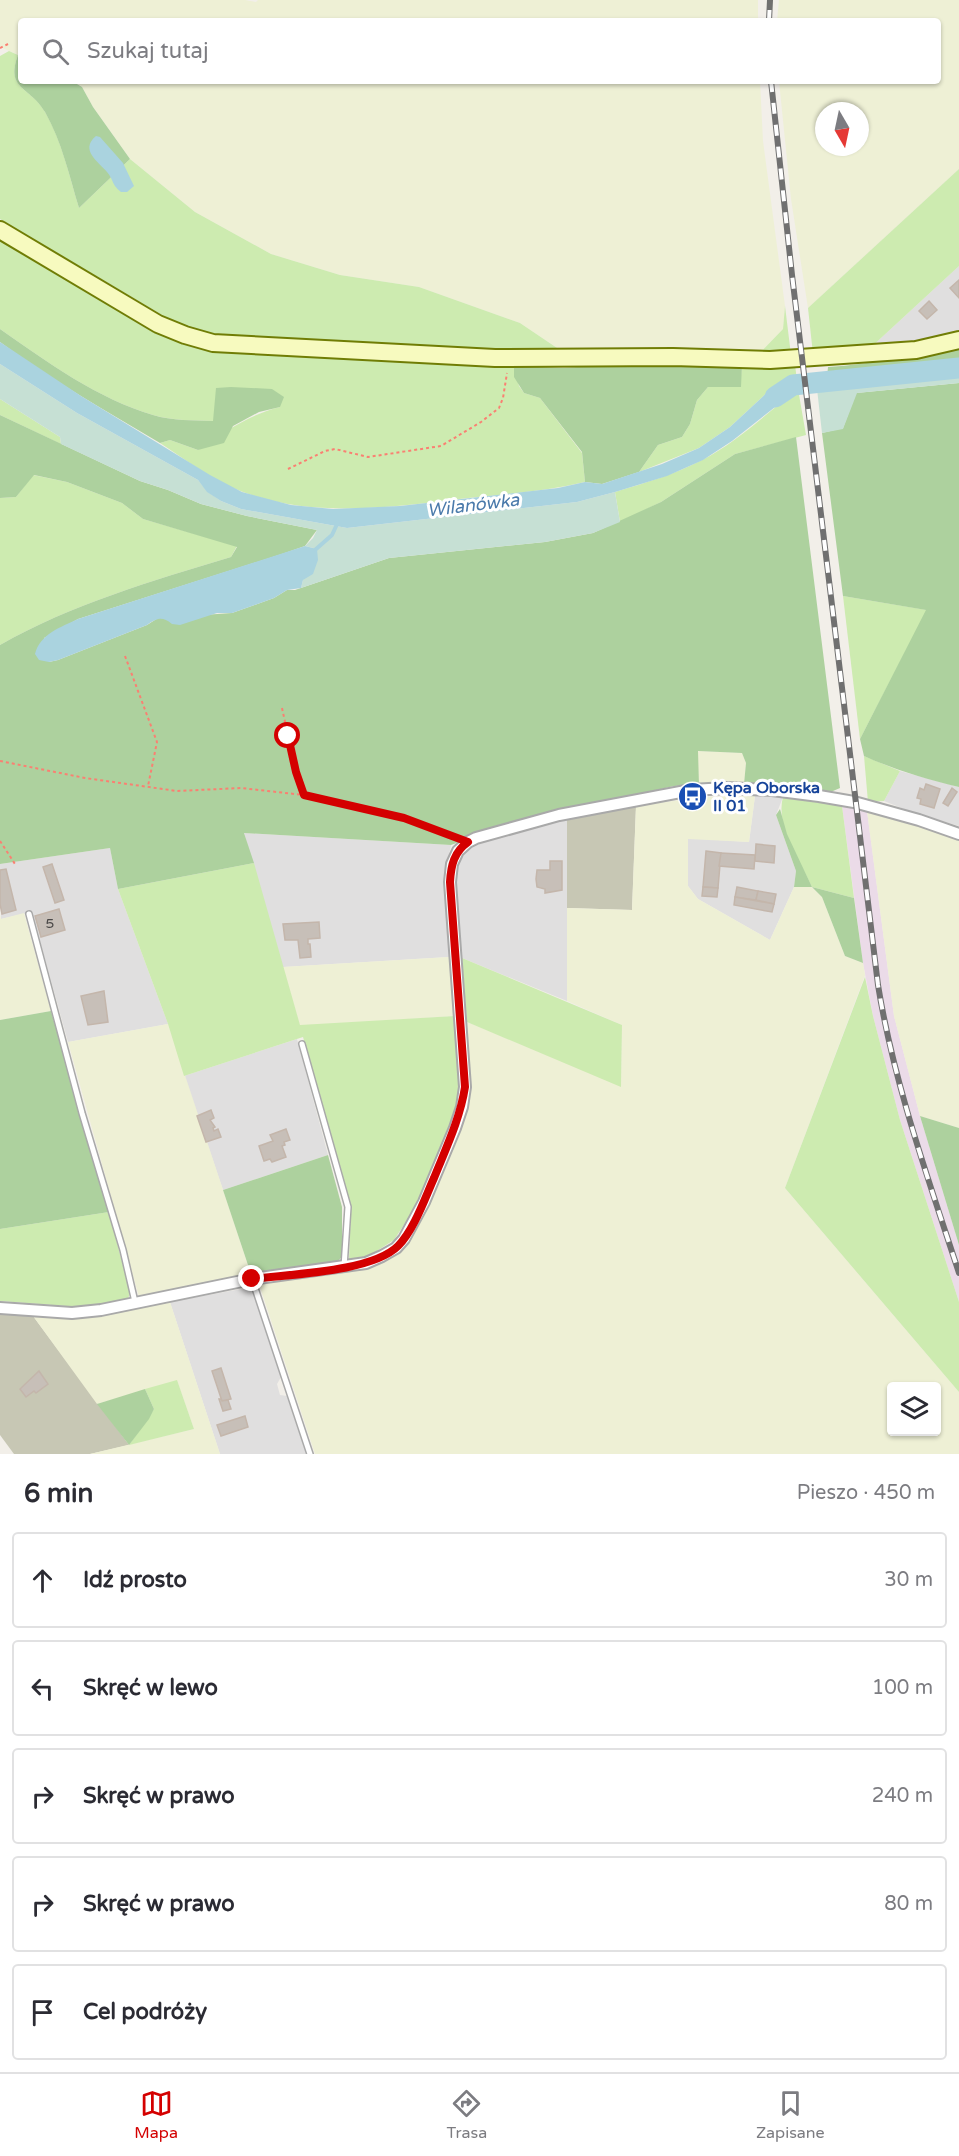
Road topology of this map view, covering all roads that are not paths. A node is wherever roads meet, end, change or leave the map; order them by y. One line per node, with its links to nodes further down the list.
1 (0, 230): 2 (street)
2 (959, 340)
3 (959, 834): 6 (street)
4 (29, 914): 8 (lane)
5 (302, 1044): 6 (lane)
6 (344, 1267): 7 (street)
7 (252, 1279): 8 (street); 10 (lane)
8 (136, 1304): 9 (street)
9 (0, 1308)
10 (310, 1454)

